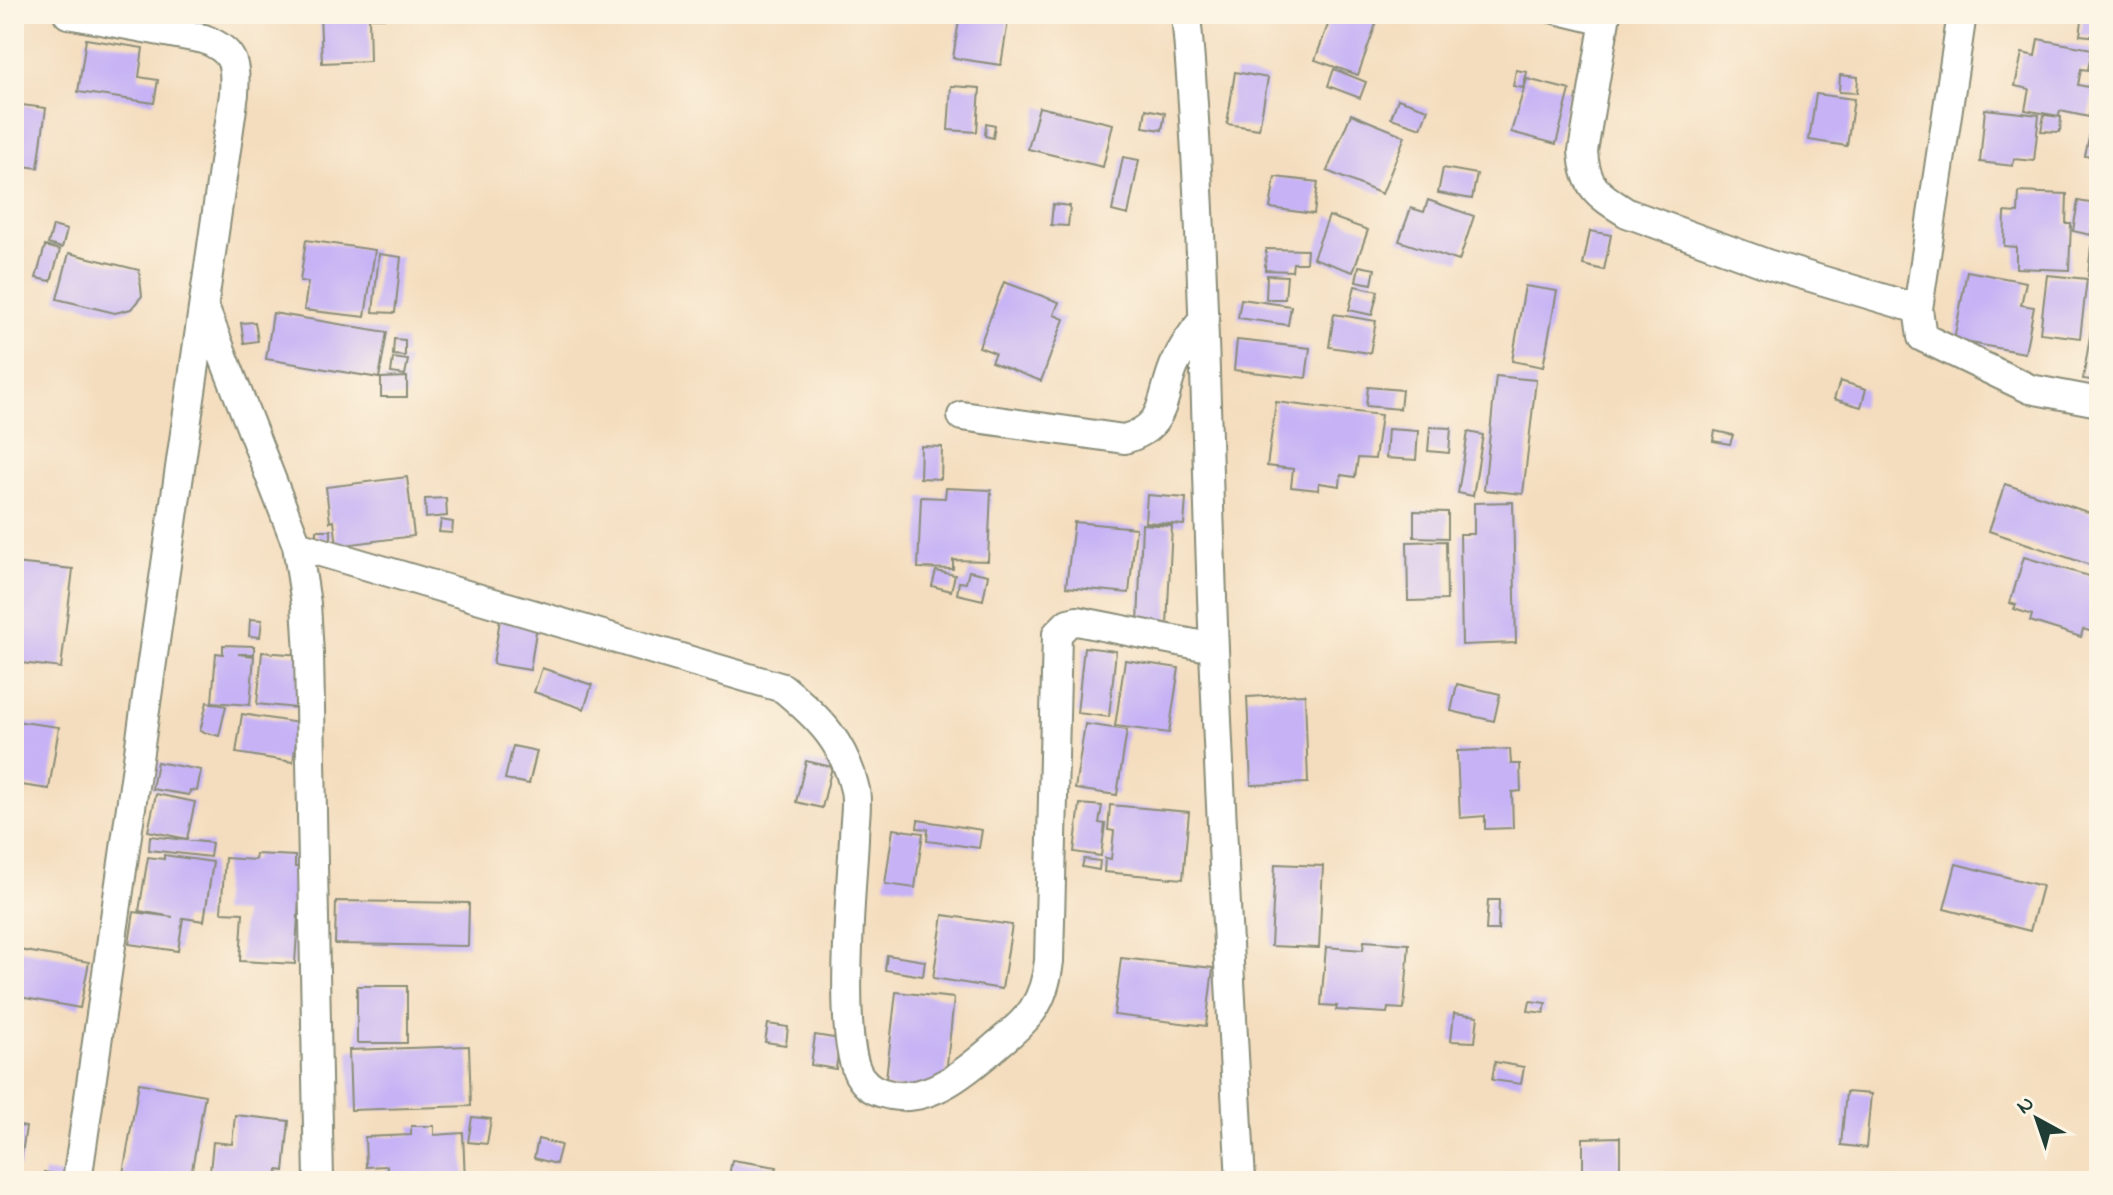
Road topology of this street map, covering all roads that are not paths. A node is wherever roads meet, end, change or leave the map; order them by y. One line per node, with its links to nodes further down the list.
1 (68, 14): 6 (street)
2 (1186, 14): 8 (street)
3 (1546, 14): 5 (lane)
4 (1962, 14): 7 (street)
5 (1605, 21): 7 (street)
6 (204, 307): 11 (street); 13 (street)
7 (1918, 309): 9 (street)
8 (1205, 318): 10 (street); 12 (street)
9 (2099, 402)
10 (962, 416)
11 (297, 545): 12 (street); 14 (street)
12 (1214, 648): 15 (street)
13 (77, 1181)
14 (319, 1181)
15 (1241, 1181)

